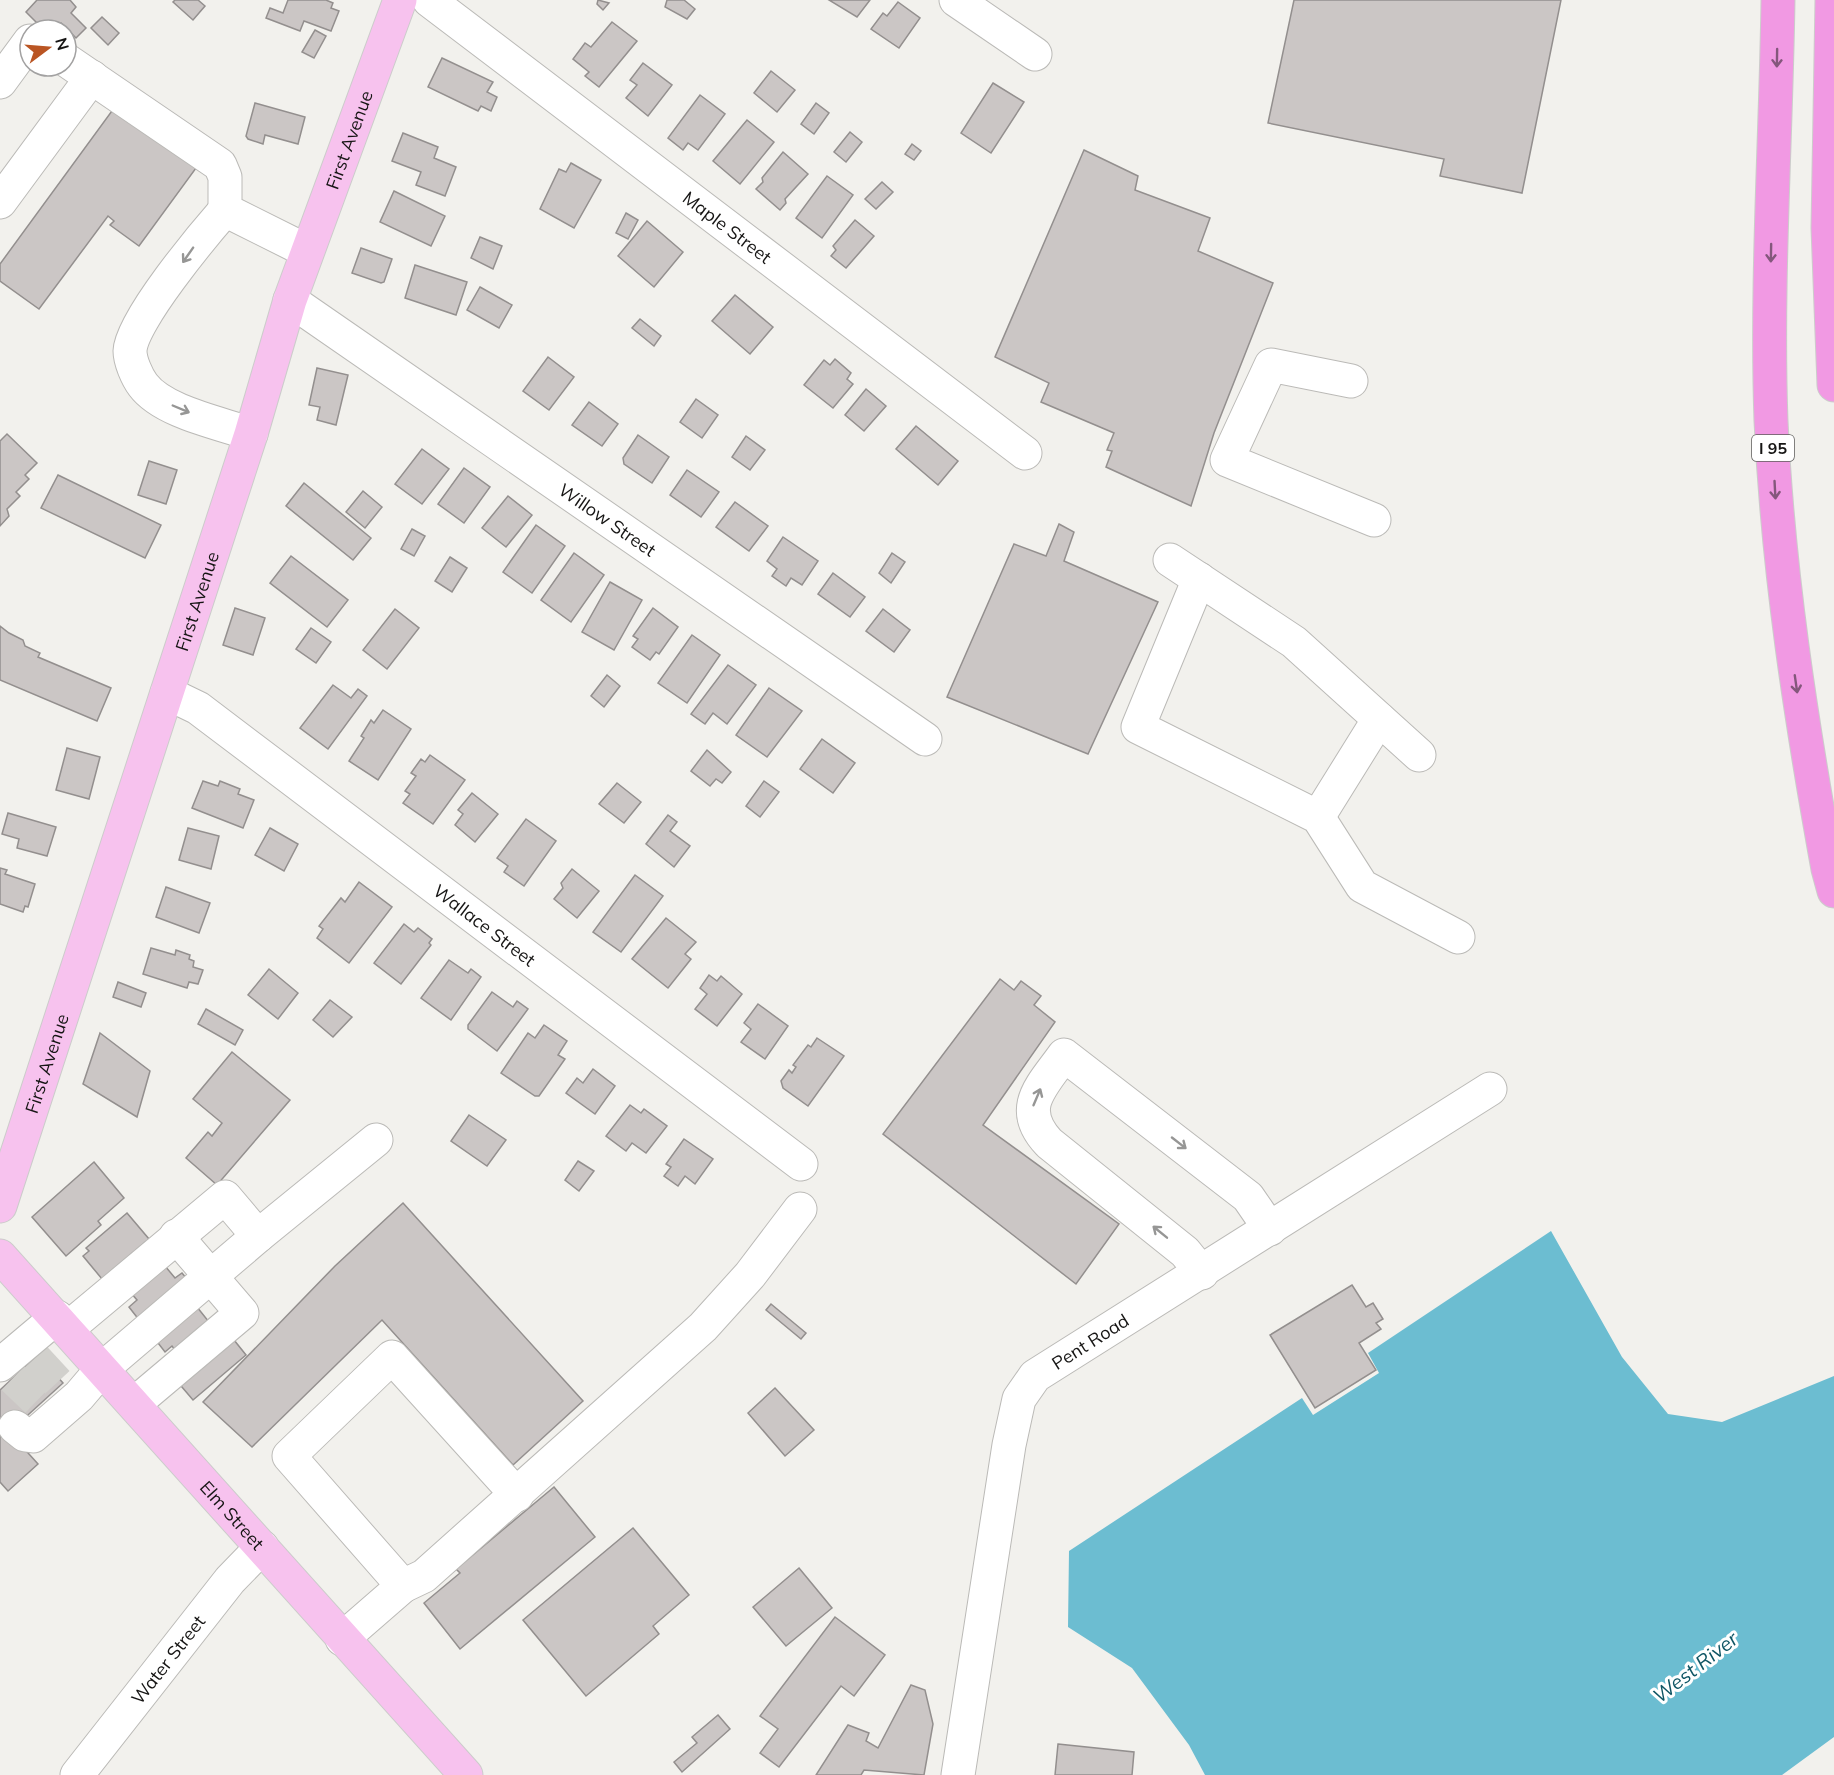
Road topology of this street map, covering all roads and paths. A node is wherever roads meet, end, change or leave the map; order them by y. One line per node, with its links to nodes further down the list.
1 (400, 0): 12 (main road, First Avenue)
2 (429, 0): 17 (street, Maple Street)
3 (956, 0): 6 (street)
4 (1778, 0): 26 (highway, I 95, one-way to 26)
5 (1832, 0): 15 (highway)
6 (1035, 54)
7 (18, 57): 9 (street)
8 (79, 69): 10 (street); 11 (street)
9 (0, 82)
10 (0, 202)
11 (225, 210): 12 (street); 16 (street, one-way to 16)
12 (307, 251): 13 (main road, First Avenue)
13 (290, 300): 16 (main road, First Avenue); 23 (street, Willow Street)
14 (1351, 381): 18 (street)
15 (1834, 385)
16 (251, 434): 21 (main road, First Avenue)
17 (1025, 453)
18 (1374, 520)
19 (1170, 560): 20 (street)
20 (1199, 579): 22 (street); 25 (street)
21 (167, 693): 30 (street, Wallace Street); 31 (main road, First Avenue)
22 (1379, 719): 24 (street); 25 (street)
23 (925, 739)
24 (1419, 755)
25 (1317, 817): 27 (street)
26 (1834, 891)
27 (1458, 937)
28 (1491, 1089): 33 (street, Pent Road)
29 (376, 1140): 35 (street)
30 (801, 1164)
31 (0, 1206)
32 (800, 1209): 44 (street)
33 (1270, 1228): 37 (street, Pent Road); 37 (street, one-way to 33)
34 (176, 1236): 35 (street); 38 (street); 39 (street)
35 (258, 1236): 38 (street)
36 (0, 1256): 39 (main road, Elm Street)
37 (1202, 1273): 50 (street, Pent Road)
38 (211, 1277): 41 (street); 42 (street)
39 (62, 1323): 40 (street); 41 (main road, Elm Street)
40 (12, 1363)
41 (102, 1369): 42 (main road, Elm Street); 43 (street)
42 (134, 1404): 45 (main road, Elm Street)
43 (15, 1427)
44 (517, 1495): 46 (street); 46 (street)
45 (262, 1547): 47 (main road, Elm Street); 48 (street, Water Street)
46 (403, 1586): 47 (street)
47 (342, 1639): 49 (main road, Elm Street)
48 (77, 1775)
49 (466, 1775)
50 (958, 1775)

